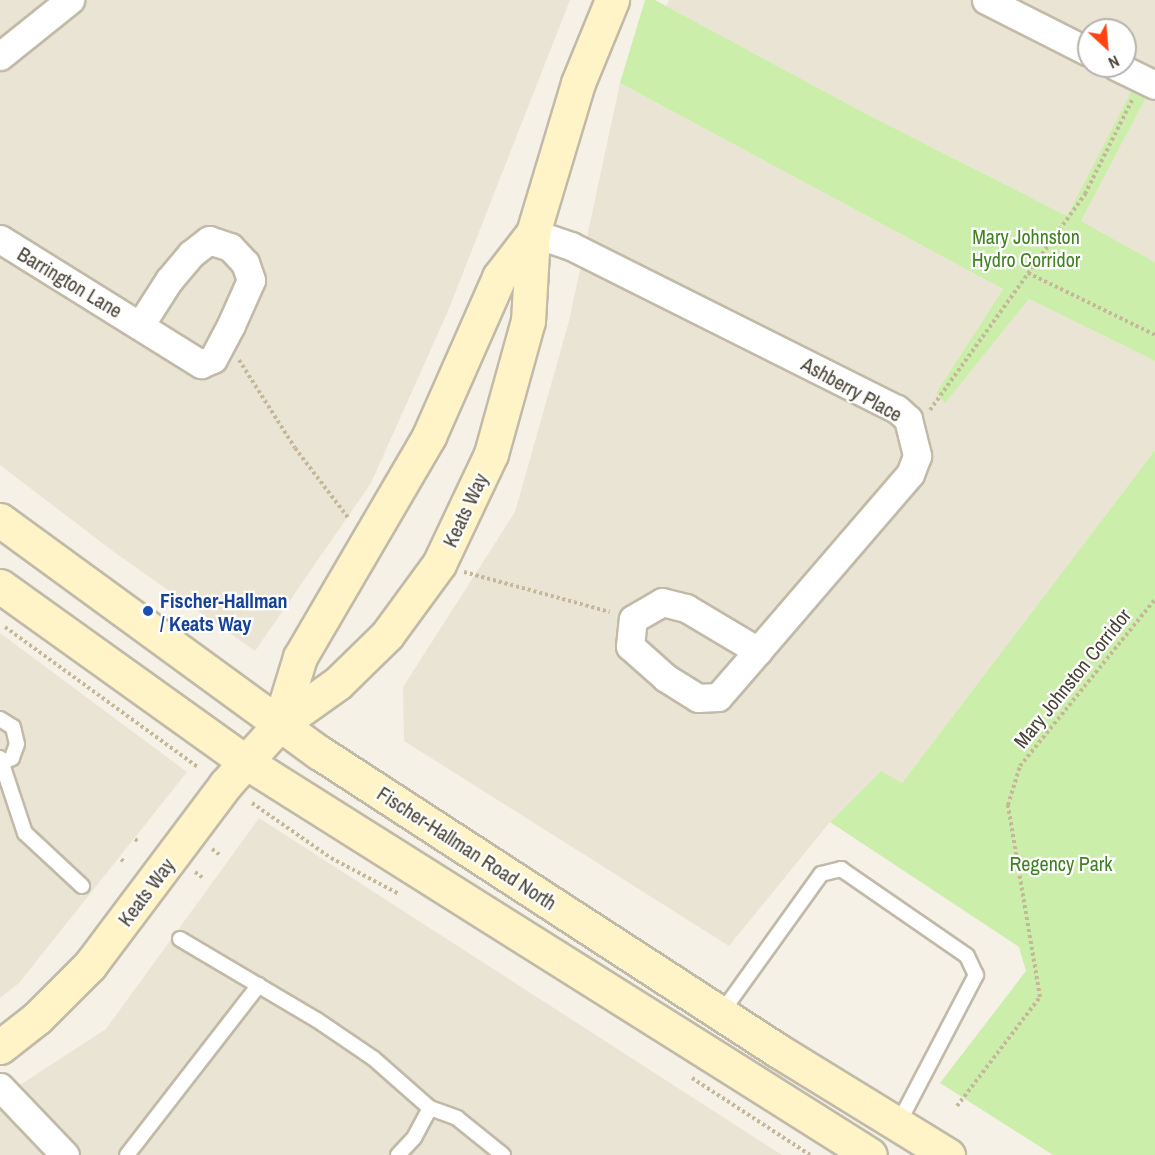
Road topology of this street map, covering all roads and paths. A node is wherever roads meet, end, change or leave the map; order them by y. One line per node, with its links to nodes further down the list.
1 (70, 0): 5 (street)
2 (612, 0): 7 (main road, Keats Way)
3 (986, 0): 4 (street)
4 (1077, 46)
5 (0, 56)
6 (1148, 82): 9 (path)
7 (533, 233): 13 (street, Ashberry Place); 16 (main road, Keats Way); 23 (main road, Keats Way)
8 (0, 239): 10 (street, Barrington Lane)
9 (1029, 273): 11 (path); 13 (path)
10 (141, 324): 12 (street, Barrington Lane); 12 (street, Barrington Lane)
11 (1155, 335)
12 (224, 338): 14 (path)
13 (914, 433): 21 (street, Ashberry Place)
14 (349, 519)
15 (0, 520): 23 (main road, Fischer-Hallman Road North)
16 (439, 564): 19 (path); 23 (main road, Keats Way)
17 (0, 586): 25 (main road)
18 (1155, 599): 40 (path, Mary Johnston Corridor)
19 (633, 619): 21 (street); 21 (street, Ashberry Place)
20 (0, 623): 26 (path)
21 (758, 651)
22 (0, 719): 24 (lane)
23 (279, 725): 25 (main road, Keats Way); 36 (main road, Fischer-Hallman Road North)
24 (2, 760): 32 (lane)
25 (246, 762): 37 (main road, Keats Way); 48 (main road)
26 (199, 768)
27 (252, 803): 33 (path)
28 (212, 849): 29 (path)
29 (220, 855)
30 (195, 872): 31 (path)
31 (202, 878)
32 (82, 886)
33 (408, 899)
34 (180, 939): 35 (lane)
35 (259, 985): 41 (lane); 44 (lane)
36 (722, 1012): 42 (main road, Fischer-Hallman Road North); 42 (lane)
37 (0, 1047)
38 (685, 1074): 47 (path)
39 (0, 1087): 43 (street)
40 (957, 1106)
41 (430, 1108): 45 (lane); 46 (lane)
42 (898, 1124): 49 (main road, Fischer-Hallman Road North)
43 (65, 1155)
44 (127, 1155)
45 (398, 1155)
46 (503, 1155)
47 (810, 1155)
48 (870, 1155)
49 (948, 1155)

